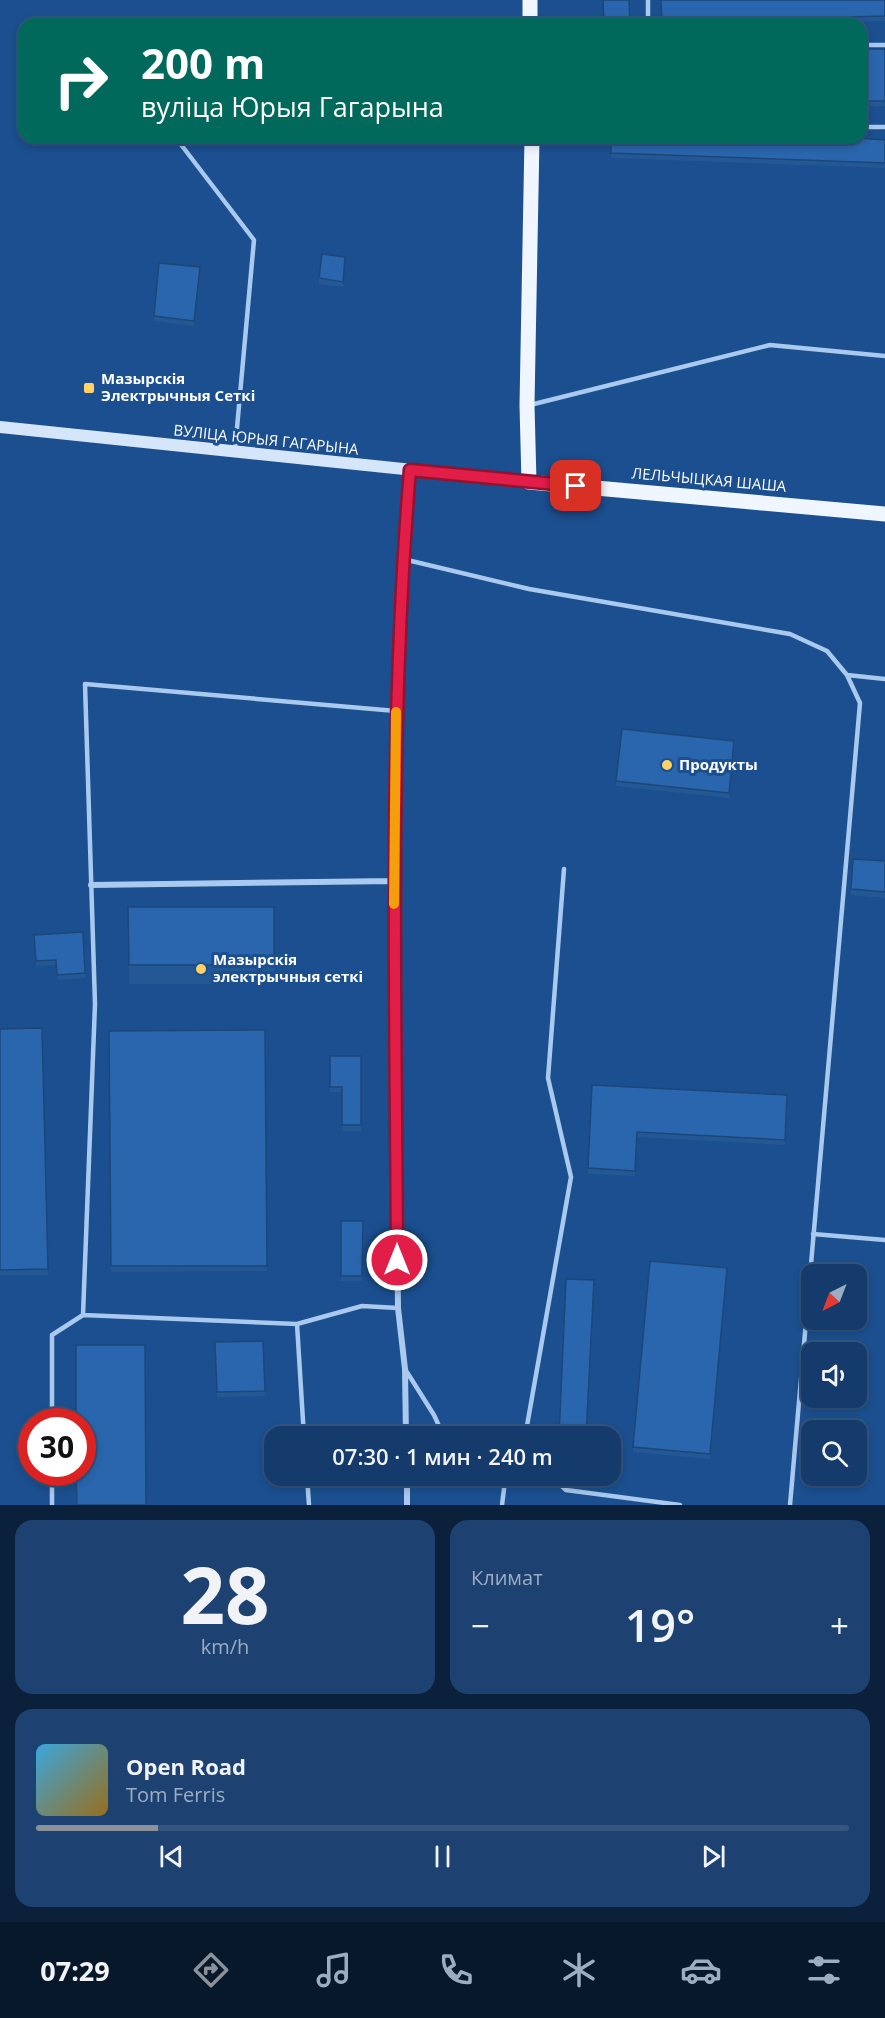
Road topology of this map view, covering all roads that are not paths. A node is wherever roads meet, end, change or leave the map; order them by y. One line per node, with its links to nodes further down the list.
1 (530, 0): 3 (main road)
2 (648, 0): 4 (lane)
3 (530, 18)
4 (648, 18)
5 (867, 45): 6 (lane)
6 (885, 45)
7 (867, 127): 8 (lane)
8 (885, 127)
9 (181, 144): 14 (lane)
10 (532, 144): 12 (main road)
11 (885, 356): 12 (lane)
12 (527, 405): 16 (main road)
13 (0, 427): 14 (main road, ВУЛІЦА ЮРЫЯ ГАГАРЫНА)
14 (235, 453): 15 (main road, ВУЛІЦА ЮРЫЯ ГАГАРЫНА)
15 (410, 470): 16 (main road, ВУЛІЦА ЮРЫЯ ГАГАРЫНА); 18 (street)
16 (529, 482): 17 (main road, ЛЕЛЬЧЫЦКАЯ ШАША)
17 (885, 514)
18 (403, 559): 19 (lane); 21 (street)
19 (847, 675): 20 (lane); 25 (lane)
20 (885, 679)
21 (396, 711): 23 (street); 24 (lane)
22 (564, 869): 35 (lane)
23 (394, 881): 24 (street); 27 (street)
24 (91, 885): 28 (lane)
25 (813, 1234): 26 (lane); 46 (lane)
26 (885, 1240)
27 (398, 1308): 29 (lane); 30 (street)
28 (83, 1315): 29 (lane); 31 (lane)
29 (297, 1324): 32 (lane)
30 (405, 1369): 33 (street); 34 (lane)
31 (52, 1408)
32 (303, 1426)
33 (406, 1426)
34 (439, 1426)
35 (527, 1426)
36 (52, 1486): 41 (lane)
37 (308, 1486): 42 (lane)
38 (407, 1486): 43 (street)
39 (504, 1486): 44 (lane)
40 (562, 1486): 45 (lane)
41 (52, 1505)
42 (309, 1505)
43 (407, 1505)
44 (502, 1505)
45 (680, 1505)
46 (790, 1505)

